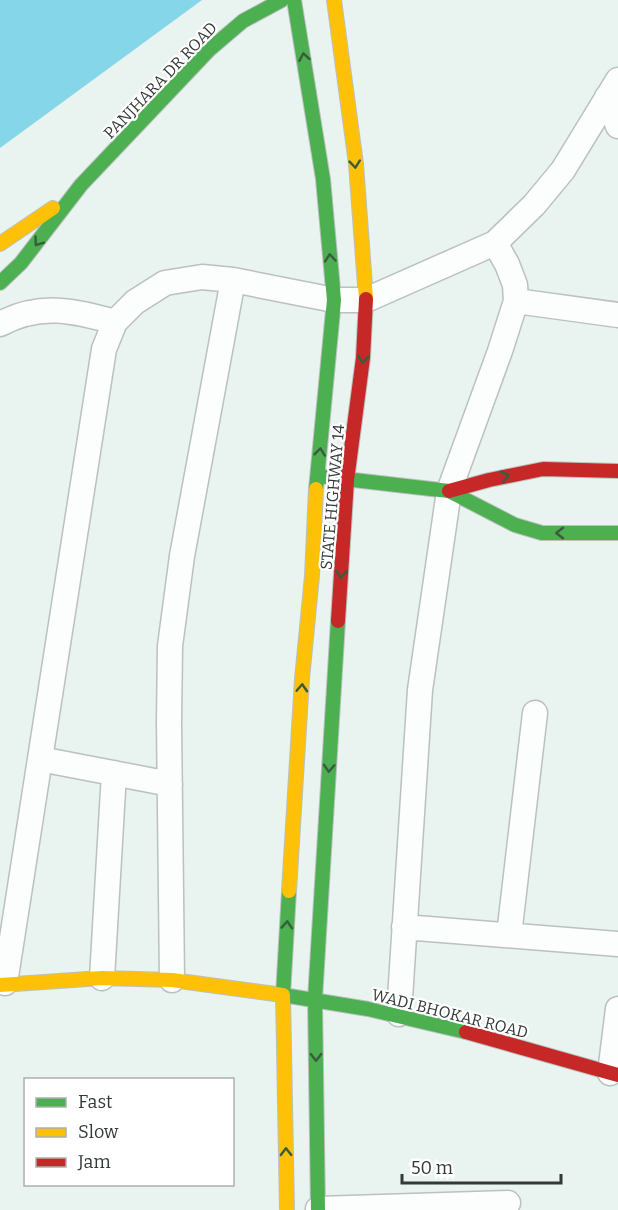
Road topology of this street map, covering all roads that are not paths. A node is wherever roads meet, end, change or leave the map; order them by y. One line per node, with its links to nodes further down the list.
1 (282, 0): 6 (main road, PANJHARA DR ROAD)
2 (294, 0): 11 (main road, STATE HIGHWAY 14, one-way to 2)
3 (334, 0): 12 (main road, STATE HIGHWAY 14, one-way to 12)
4 (612, 89): 5 (street); 7 (street)
5 (618, 126)
6 (71, 195): 8 (main road, PANJHARA DR ROAD); 10 (main road, PANJHARA DR ROAD, one-way to 10)
7 (495, 243): 12 (street); 13 (street)
8 (0, 244)
9 (233, 280): 11 (street); 15 (street); 25 (street)
10 (0, 283)
11 (334, 300): 12 (street); 18 (main road, STATE HIGHWAY 14, one-way to 11)
12 (366, 300): 19 (main road, STATE HIGHWAY 14, one-way to 19)
13 (516, 301): 14 (street); 20 (street)
14 (618, 315)
15 (115, 322): 16 (street); 23 (street)
16 (0, 324)
17 (618, 471): 20 (main road, one-way to 17)
18 (317, 476): 19 (main road); 32 (main road, STATE HIGHWAY 14, one-way to 18)
19 (347, 480): 20 (main road); 33 (main road, STATE HIGHWAY 14, one-way to 33)
20 (449, 491): 21 (main road, one-way to 20); 26 (street)
21 (618, 533)
22 (535, 713): 27 (street)
23 (40, 759): 24 (street); 31 (street)
24 (114, 773): 25 (street); 29 (street)
25 (170, 784): 30 (street)
26 (404, 927): 27 (street); 35 (street)
27 (509, 935): 28 (street)
28 (618, 944)
29 (102, 978): 30 (main road, WADI BHOKAR ROAD); 31 (main road, WADI BHOKAR ROAD)
30 (172, 980): 32 (main road, WADI BHOKAR ROAD)
31 (2, 984)
32 (283, 989): 33 (main road, WADI BHOKAR ROAD); 39 (main road, STATE HIGHWAY 14, one-way to 32)
33 (315, 999): 35 (main road, WADI BHOKAR ROAD); 38 (main road, STATE HIGHWAY 14, one-way to 38)
34 (618, 1009): 36 (street)
35 (399, 1014): 36 (main road, WADI BHOKAR ROAD)
36 (614, 1074)
37 (508, 1203): 38 (street)
38 (318, 1209)
39 (287, 1210)

